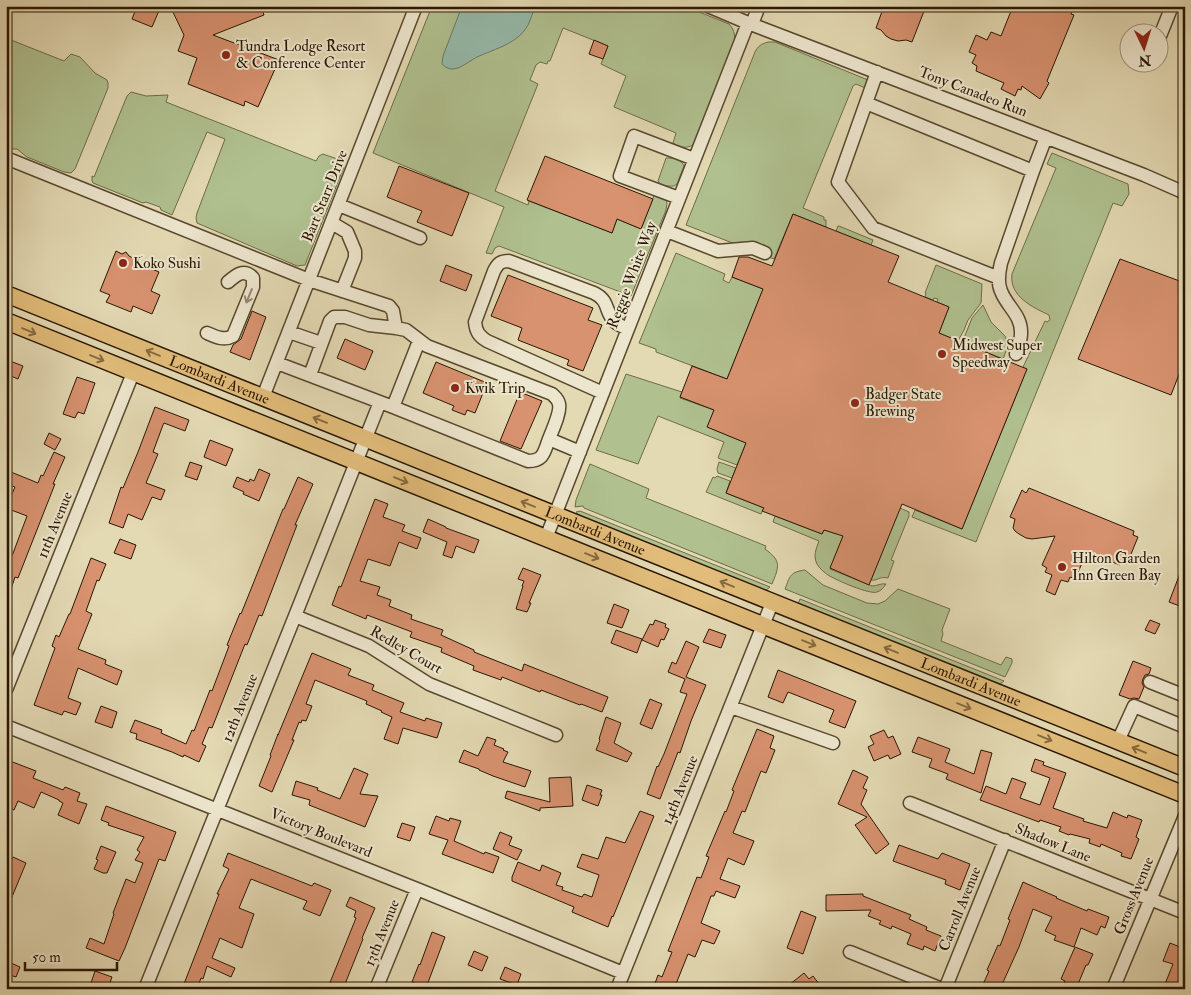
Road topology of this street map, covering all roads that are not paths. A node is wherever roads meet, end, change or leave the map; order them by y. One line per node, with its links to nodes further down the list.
1 (416, 6): 15 (street, Bart Starr Drive)
2 (708, 6): 6 (street, Tony Canadeo Run)
3 (759, 6): 6 (street, Reggie White Way)
4 (1172, 6): 5 (street)
5 (1166, 22)
6 (750, 24): 7 (street, Tony Canadeo Run); 11 (street, Reggie White Way)
7 (877, 72): 8 (street); 9 (street, Tony Canadeo Run)
8 (866, 103): 12 (street); 20 (street)
9 (1046, 138): 12 (street); 13 (street, Tony Canadeo Run)
10 (6, 158): 21 (street)
11 (694, 159): 14 (street, Reggie White Way); 14 (street)
12 (1033, 171): 20 (street)
13 (1185, 193)
14 (679, 198): 17 (street, Reggie White Way)
15 (339, 205): 16 (street, Bart Starr Drive); 18 (street)
16 (332, 223): 21 (street, Bart Starr Drive); 23 (street)
17 (667, 231): 19 (street); 27 (street, Reggie White Way)
18 (420, 238)
19 (765, 253)
20 (999, 278): 32 (street)
21 (309, 280): 23 (street); 28 (street, Bart Starr Drive)
22 (228, 282): 29 (street, one-way to 29)
23 (342, 291): 26 (street)
24 (6, 294): 37 (main road, Lombardi Avenue, one-way to 24)
25 (6, 322): 34 (main road, Lombardi Avenue, one-way to 34)
26 (396, 328): 30 (street); 31 (street)
27 (628, 329): 36 (street, Reggie White Way); 36 (street)
28 (289, 332): 31 (street); 33 (street, Bart Starr Drive)
29 (208, 333)
30 (419, 341): 40 (street); 42 (street)
31 (321, 343): 35 (street)
32 (1016, 354)
33 (277, 363): 35 (street); 37 (street, Bart Starr Drive)
34 (133, 373): 39 (main road, Lombardi Avenue); 51 (street, 11th Avenue)
35 (310, 376): 38 (street)
36 (604, 393): 43 (street, Reggie White Way)
37 (263, 397): 39 (main road); 41 (main road, Lombardi Avenue, one-way to 37)
38 (380, 402): 40 (street); 41 (street, 12th Avenue)
39 (218, 406): 44 (main road, Lombardi Avenue)
40 (393, 407): 42 (street)
41 (365, 439): 44 (street, 12th Avenue); 45 (main road, Lombardi Avenue, one-way to 41)
42 (549, 439): 43 (street)
43 (580, 452): 45 (street, Reggie White Way)
44 (356, 462): 46 (main road, Lombardi Avenue, one-way to 46); 48 (street, 12th Avenue)
45 (556, 515): 46 (street, Reggie White Way); 47 (main road, Lombardi Avenue, one-way to 45)
46 (546, 538): 49 (main road, Lombardi Avenue, one-way to 49)
47 (772, 602): 49 (street, 14th Avenue); 57 (main road, Lombardi Avenue, one-way to 47)
48 (295, 616): 56 (street, Redley Court); 62 (street, 12th Avenue)
49 (764, 625): 53 (street, 14th Avenue); 60 (main road, Lombardi Avenue, one-way to 60)
50 (1150, 682): 52 (street)
51 (6, 690)
52 (1185, 696)
53 (731, 707): 58 (street); 69 (street, 14th Avenue)
54 (6, 726): 62 (street, Victory Boulevard)
55 (1185, 727): 57 (street)
56 (556, 735)
57 (1118, 741): 59 (main road, Lombardi Avenue, one-way to 57)
58 (833, 743)
59 (1185, 768)
60 (1185, 795)
61 (910, 803): 64 (street, Shadow Lane)
62 (217, 810): 65 (street, Victory Boulevard); 70 (street, 12th Avenue)
63 (1185, 816): 66 (street, Gross Avenue)
64 (1005, 840): 66 (street, Shadow Lane); 73 (street, Carroll Avenue)
65 (417, 889): 69 (street, Victory Boulevard); 71 (street, 13th Avenue)
66 (1150, 899): 67 (street, Shadow Lane); 74 (street, Gross Avenue)
67 (1185, 913)
68 (850, 952): 73 (street)
69 (624, 973): 72 (street, 14th Avenue)
70 (145, 989)
71 (376, 989)
72 (617, 989)
73 (944, 989)
74 (1113, 989)

